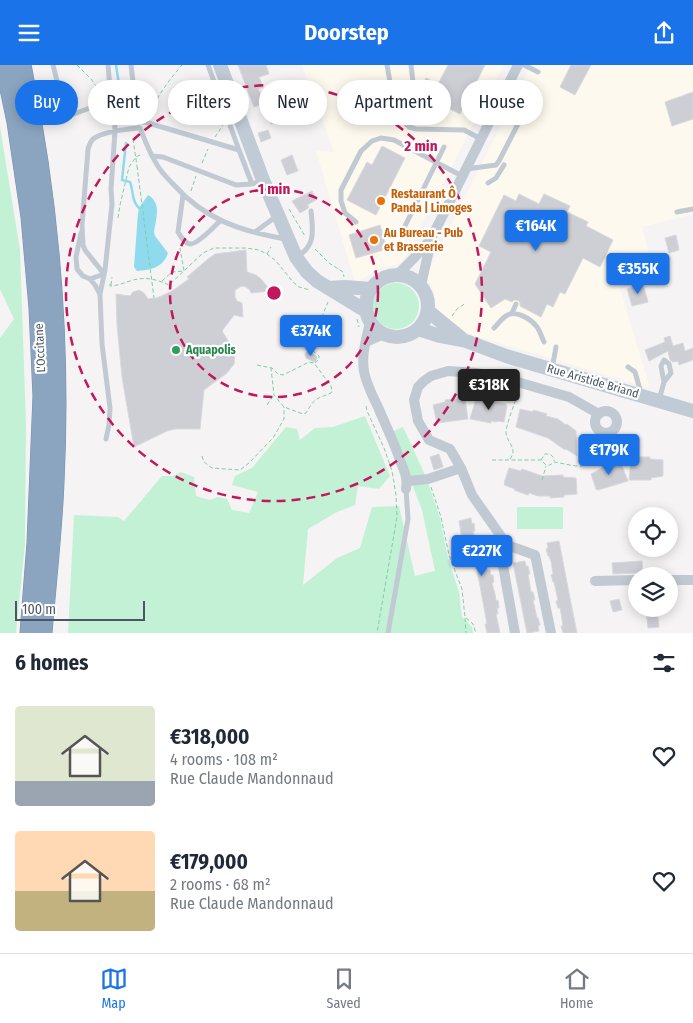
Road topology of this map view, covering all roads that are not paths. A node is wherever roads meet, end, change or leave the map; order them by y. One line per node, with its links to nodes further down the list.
1 (4, 65): 82 (highway, L'Occitane)
2 (22, 65): 83 (highway, L'Occitane)
3 (53, 65): 18 (lane)
4 (108, 65): 13 (lane)
5 (131, 65): 14 (lane)
6 (208, 65): 29 (lane)
7 (220, 65): 29 (street)
8 (388, 65): 15 (lane)
9 (411, 65): 16 (lane)
10 (518, 65): 17 (street)
11 (524, 65): 12 (lane)
12 (538, 72)
13 (109, 80)
14 (133, 80)
15 (390, 80)
16 (413, 80)
17 (510, 80)
18 (88, 108)
19 (115, 125): 26 (lane)
20 (139, 125): 25 (lane)
21 (155, 125): 29 (lane)
22 (408, 125): 27 (lane)
23 (489, 125): 27 (street)
24 (517, 125): 33 (lane)
25 (140, 128): 26 (lane); 30 (lane)
26 (115, 131): 43 (lane); 49 (lane)
27 (482, 139): 33 (street)
28 (444, 147): 31 (lane)
29 (246, 152): 34 (street)
30 (152, 156): 34 (lane); 36 (lane)
31 (436, 163): 33 (lane); 42 (lane); 44 (lane)
32 (504, 165): 35 (lane)
33 (464, 173): 46 (street)
34 (257, 182): 37 (street)
35 (488, 183)
36 (183, 195): 41 (lane); 41 (lane)
37 (282, 209): 45 (lane); 47 (street)
38 (693, 209): 40 (lane)
39 (311, 211): 48 (lane)
40 (678, 212)
41 (220, 221): 45 (lane)
42 (356, 222)
43 (82, 225): 49 (lane); 51 (lane)
44 (405, 226)
45 (255, 232): 47 (lane)
46 (432, 237): 50 (street); 52 (street)
47 (288, 240): 48 (street)
48 (296, 257): 53 (street)
49 (105, 272): 51 (lane); 55 (lane)
50 (397, 275): 52 (street); 54 (street)
51 (90, 279): 55 (lane)
52 (420, 285): 57 (street)
53 (328, 288): 54 (street); 59 (street)
54 (371, 289): 59 (street)
55 (100, 294): 74 (lane)
56 (516, 304): 58 (lane)
57 (428, 311): 61 (street); 63 (street, Rue Aristide Briand)
58 (512, 313): 60 (lane); 65 (lane)
59 (365, 320): 62 (street); 64 (street)
60 (494, 328)
61 (418, 329): 62 (street); 63 (street, Rue Aristide Briand)
62 (384, 334): 64 (street)
63 (466, 341): 68 (street, Rue Aristide Briand)
64 (366, 342): 76 (street)
65 (544, 342)
66 (556, 347): 68 (lane)
67 (628, 367): 70 (lane)
68 (552, 369): 70 (street, Rue Aristide Briand)
69 (664, 382): 71 (lane)
70 (642, 396): 71 (street, Rue Aristide Briand)
71 (659, 401): 72 (street, Rue Aristide Briand)
72 (693, 411)
73 (599, 414): 73 (street); 75 (street)
74 (106, 439)
75 (461, 468): 76 (street); 77 (street)
76 (407, 485): 84 (lane)
77 (506, 545): 85 (street); 86 (street)
78 (678, 580): 79 (street)
79 (693, 580)
80 (596, 581): 81 (street)
81 (628, 581)
82 (29, 633)
83 (43, 633)
84 (388, 633)
85 (515, 633)
86 (551, 633)

